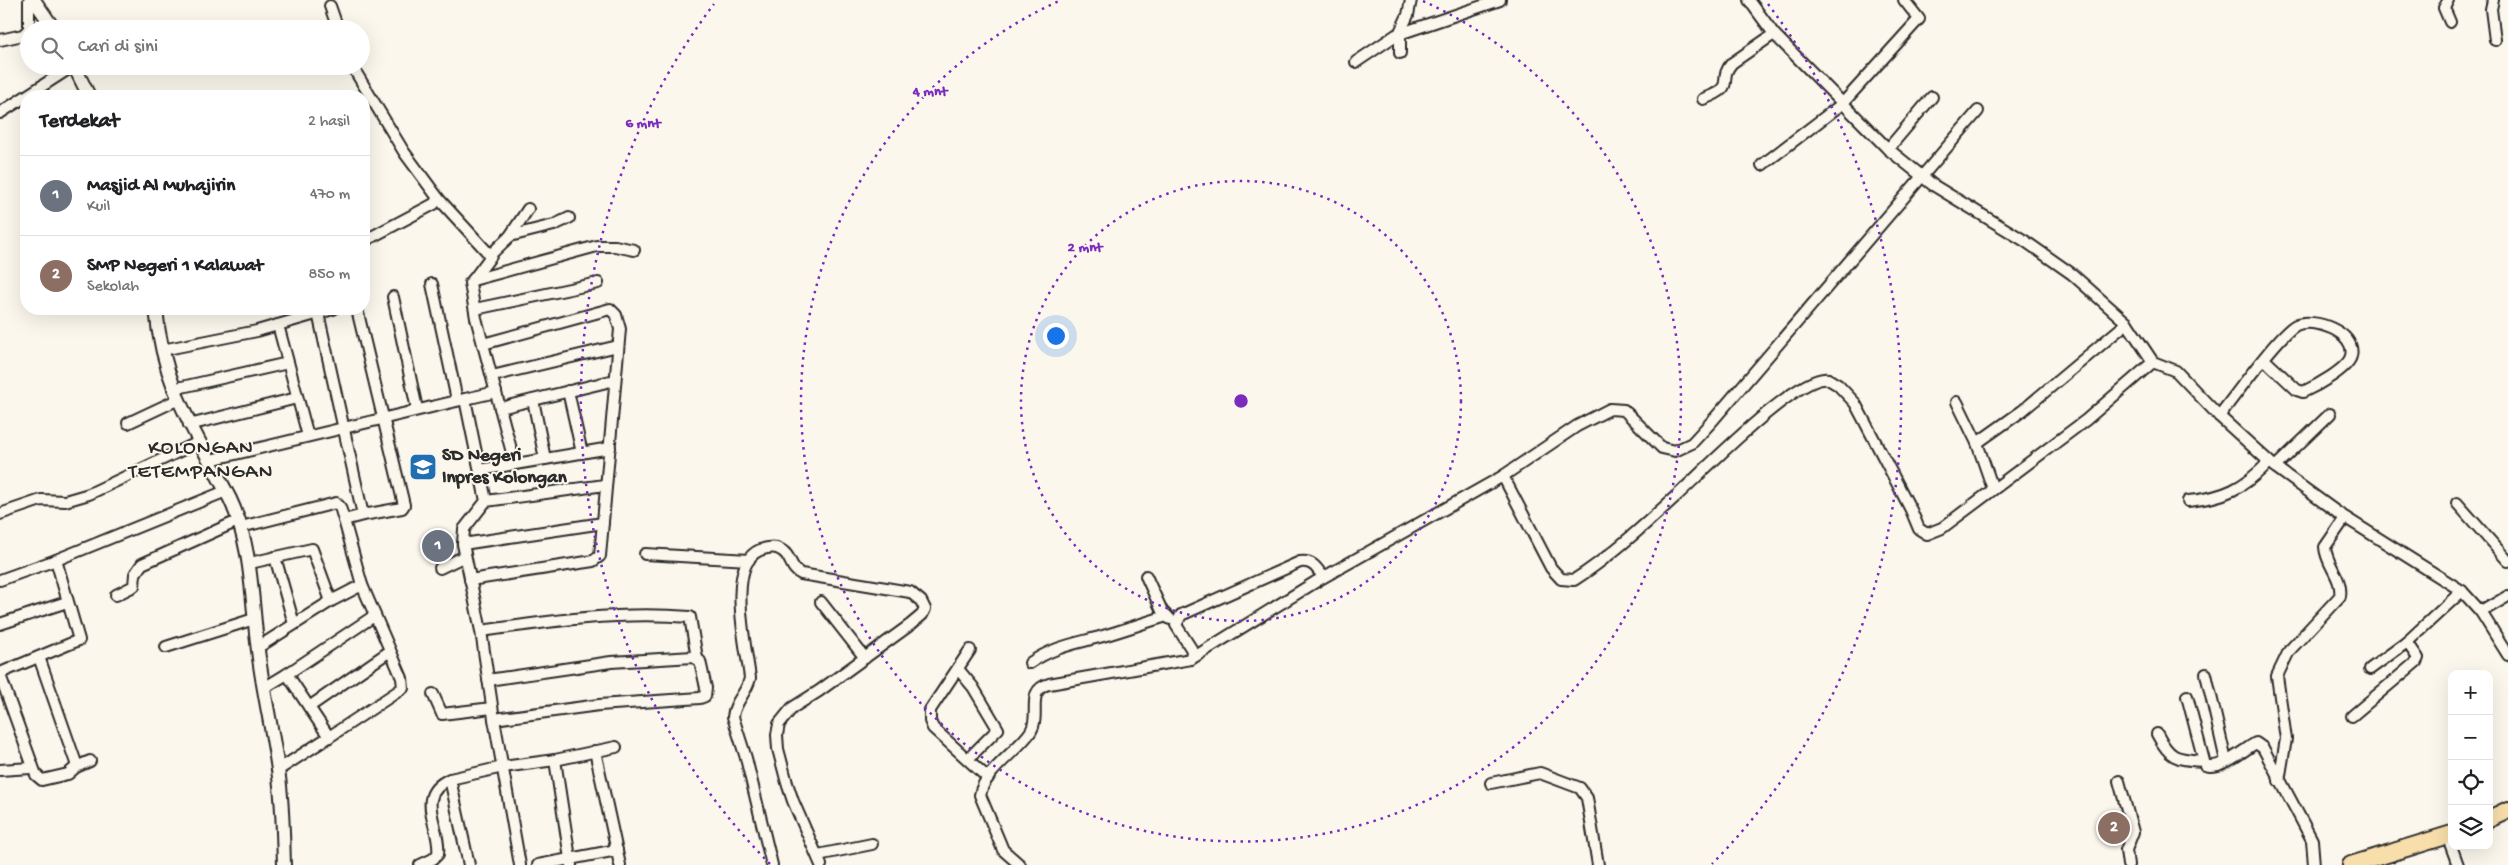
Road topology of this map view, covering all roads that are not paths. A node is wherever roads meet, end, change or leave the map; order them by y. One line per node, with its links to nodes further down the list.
1 (29, 0): 10 (street)
2 (34, 0): 11 (street)
3 (1411, 0): 14 (street)
4 (1500, 0): 14 (street)
5 (1749, 0): 15 (street)
6 (1904, 0): 31 (street)
7 (2448, 0): 13 (street)
8 (2494, 0): 18 (street)
9 (330, 6): 12 (street)
10 (29, 20)
11 (48, 20)
12 (335, 20)
13 (2450, 22)
14 (1399, 34): 19 (street); 20 (street)
15 (1774, 34): 29 (street); 31 (street)
16 (20, 36): 17 (street)
17 (0, 40)
18 (2495, 40)
19 (1400, 53)
20 (1356, 62)
21 (60, 75): 24 (street)
22 (78, 75): 25 (street)
23 (357, 75): 26 (street)
24 (36, 90)
25 (86, 90)
26 (367, 90)
27 (370, 96): 37 (street)
28 (1932, 97): 34 (street)
29 (1704, 99)
30 (20, 100): 33 (street)
31 (1842, 104): 34 (street); 35 (street)
32 (1978, 111): 36 (street)
33 (0, 113)
34 (1888, 149): 36 (street)
35 (1762, 164)
36 (1921, 176): 53 (street); 88 (street)
37 (438, 198): 41 (street); 43 (street)
38 (528, 209): 40 (street)
39 (569, 218): 40 (street)
40 (510, 236): 43 (street)
41 (370, 238)
42 (634, 250): 44 (street)
43 (490, 255): 44 (street)
44 (473, 280): 48 (street)
45 (598, 283): 48 (street)
46 (432, 284): 67 (street)
47 (393, 296): 71 (street)
48 (475, 309): 55 (street)
49 (157, 315): 57 (street)
50 (312, 315): 54 (street)
51 (318, 315): 77 (street)
52 (358, 315): 74 (street)
53 (2127, 323): 59 (street); 80 (street)
54 (278, 326): 57 (street); 60 (street)
55 (483, 344): 56 (street); 61 (street)
56 (618, 346): 61 (street); 62 (street)
57 (162, 350): 65 (street)
58 (2265, 360): 58 (street); 73 (street)
59 (2153, 362): 73 (street); 90 (street)
60 (288, 363): 65 (street); 66 (street)
61 (492, 376): 64 (street)
62 (615, 380): 63 (street); 81 (street)
63 (568, 391): 68 (street); 82 (street)
64 (496, 392): 67 (street); 70 (street)
65 (175, 395): 75 (street); 76 (street)
66 (297, 398): 76 (street); 78 (street)
67 (461, 399): 71 (street); 87 (street)
68 (533, 400): 70 (street); 83 (street)
69 (1957, 402): 80 (street)
70 (500, 408): 85 (street)
71 (417, 409): 74 (street)
72 (2330, 414): 86 (street)
73 (2219, 416): 86 (street)
74 (382, 418): 77 (street); 96 (street)
75 (128, 423)
76 (189, 425): 79 (street)
77 (345, 427): 78 (street); 96 (street)
78 (308, 436): 84 (street)
79 (199, 442): 84 (street); 95 (street)
80 (1977, 443): 90 (street)
81 (610, 448): 82 (street); 89 (street)
82 (582, 453): 83 (street)
83 (545, 459): 85 (street)
84 (210, 460): 91 (street)
85 (515, 464): 87 (street)
86 (2272, 464): 92 (street); 97 (street)
87 (480, 470): 93 (street)
88 (1503, 476): 90 (street); 111 (street)
89 (605, 485): 93 (street); 99 (street)
90 (1993, 489)
91 (226, 491): 100 (street); 105 (street)
92 (2188, 500)
93 (486, 501): 101 (street)
94 (2457, 503): 107 (street)
95 (0, 514)
96 (363, 515): 98 (street)
97 (2345, 518): 115 (street); 169 (street)
98 (344, 520): 100 (street); 114 (street)
99 (603, 523): 101 (street); 113 (street)
100 (240, 524): 108 (street); 116 (street)
101 (463, 544): 103 (street)
102 (645, 554): 106 (street)
103 (465, 556): 109 (street); 113 (street)
104 (275, 557): 108 (street); 118 (street); 126 (street)
105 (56, 560): 112 (street); 119 (street)
106 (749, 560): 137 (street); 187 (street)
107 (2508, 562)
108 (250, 563): 124 (street)
109 (440, 568)
110 (1146, 576): 123 (street)
111 (1323, 578): 127 (street); 138 (street)
112 (0, 580)
113 (470, 580): 128 (street)
114 (362, 585): 118 (street); 122 (street)
115 (2462, 592): 121 (street); 129 (street)
116 (116, 595)
117 (2508, 596): 121 (street)
118 (331, 601): 126 (street)
119 (67, 602): 125 (street); 135 (street)
120 (821, 602): 137 (street)
121 (2481, 612): 134 (street)
122 (374, 616): 133 (street); 143 (street)
123 (1167, 616): 127 (street); 139 (street)
124 (254, 619): 130 (street); 131 (street)
125 (0, 624)
126 (294, 624): 131 (street)
127 (1177, 627): 138 (street)
128 (481, 631): 136 (street); 145 (street)
129 (2407, 642): 141 (street); 151 (street)
130 (166, 647)
131 (257, 648): 146 (street)
132 (970, 650): 140 (street)
133 (390, 651): 149 (street); 153 (street)
134 (2508, 655)
135 (39, 657): 142 (street); 161 (street)
136 (698, 658): 145 (street); 150 (street)
137 (865, 658): 177 (street)
138 (1191, 659): 166 (street)
139 (1030, 663)
140 (958, 669): 156 (street); 156 (street)
141 (2370, 669)
142 (0, 674): 162 (street)
143 (287, 674): 146 (street); 149 (street)
144 (2206, 674): 160 (street)
145 (488, 680): 150 (street)
146 (264, 688): 165 (street)
147 (432, 694): 150 (street)
148 (2187, 696): 159 (street)
149 (309, 707): 153 (street)
150 (493, 714): 163 (street)
151 (2352, 716)
152 (2157, 734): 159 (street)
153 (329, 737): 165 (street)
154 (616, 747): 155 (street)
155 (595, 751): 157 (street); 175 (street)
156 (968, 759): 166 (street)
157 (555, 760): 163 (street); 178 (street)
158 (90, 761): 161 (street)
159 (2202, 761): 160 (street)
160 (2226, 761): 169 (street)
161 (76, 767): 162 (street)
162 (31, 768): 164 (street)
163 (503, 768): 167 (street); 184 (street)
164 (0, 770)
165 (278, 770): 181 (street)
166 (988, 778): 180 (street)
167 (450, 779): 182 (street); 183 (street)
168 (2119, 780): 190 (street)
169 (2278, 781): 191 (street)
170 (1491, 783): 189 (street)
171 (2508, 810): 172 (highway)
172 (2493, 817)
173 (2448, 835): 179 (highway)
174 (872, 844): 177 (street)
175 (617, 850): 178 (street); 186 (street)
176 (2454, 850): 193 (street)
177 (820, 860)
178 (571, 862): 185 (street)
179 (2369, 862): 192 (highway)
180 (1018, 864): 188 (street)
181 (284, 865)
182 (420, 865)
183 (469, 865)
184 (520, 865)
185 (538, 865)
186 (620, 865)
187 (772, 865)
188 (1005, 865)
189 (1598, 865)
190 (2128, 865)
191 (2314, 865)
192 (2351, 865)
193 (2458, 865)

